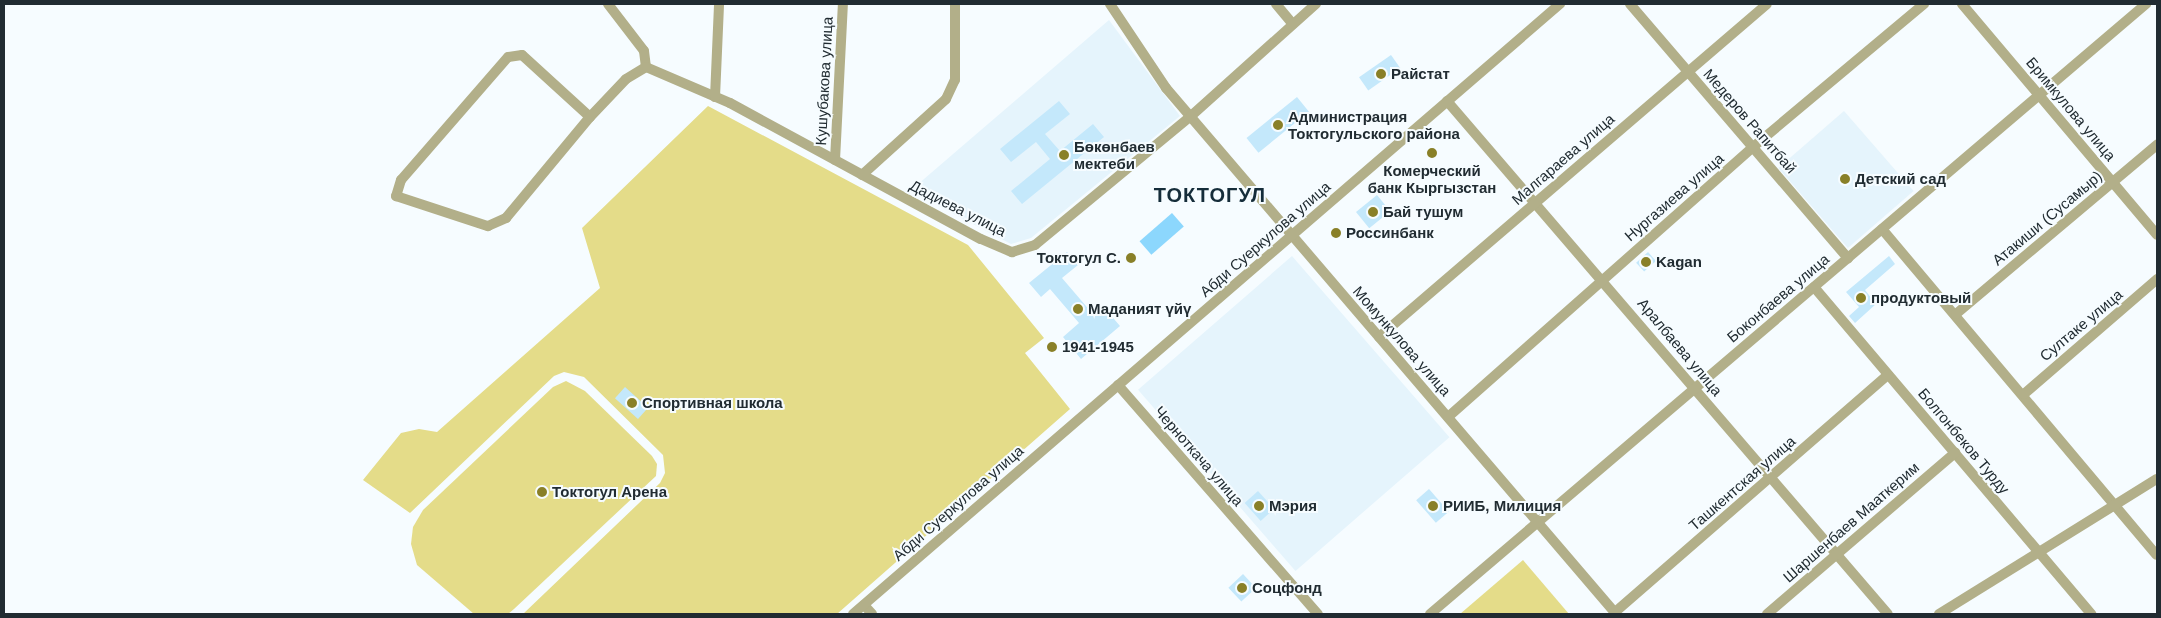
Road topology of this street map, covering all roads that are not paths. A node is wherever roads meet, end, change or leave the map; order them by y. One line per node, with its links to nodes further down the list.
1 (608, 4): 15 (street)
2 (719, 4): 18 (street)
3 (843, 4): 24 (street, Кушубакова улица)
4 (955, 4): 25 (street)
5 (1110, 4): 20 (street, Момункулова улица)
6 (1276, 4): 14 (street)
7 (1316, 4): 14 (street, Дадиева улица)
8 (1560, 4): 19 (street, Абди Суеркулова улица)
9 (1630, 4): 16 (street, Медеров Рапитбай)
10 (1767, 4): 16 (street, Малгараева улица)
11 (1924, 4): 23 (street, Нургазиева улица)
12 (1962, 4): 17 (street, Бримкулова улица)
13 (2146, 4): 17 (street, Боконбаева улица)
14 (1294, 24): 20 (street, Дадиева улица)
15 (646, 67): 18 (street, Дадиева улица); 21 (street)
16 (1687, 71): 23 (street, Медеров Рапитбай); 27 (street, Малгараева улица)
17 (2040, 94): 26 (street, Бримкулова улица); 28 (street, Боконбаева улица)
18 (715, 97): 24 (street, Дадиева улица)
19 (1447, 101): 27 (street, Аралбаева улица); 29 (street, Абди Суеркулова улица)
20 (1191, 116): 25 (street, Дадиева улица); 29 (street, Момункулова улица)
21 (590, 117): 21 (street)
22 (2157, 145): 26 (street, Атакиши (Сусамыр))
23 (1753, 147): 31 (street, Медеров Рапитбай); 32 (street, Нургазиева улица)
24 (835, 160): 25 (street, Дадиева улица)
25 (862, 175)
26 (2113, 182): 30 (street, Бримкулова улица); 35 (street, Атакиши (Сусамыр))
27 (1536, 203): 32 (street, Аралбаева улица); 36 (street, Малгараева улица)
28 (1882, 229): 31 (street, Боконбаева улица); 35 (street)
29 (1292, 235): 36 (street, Момункулова улица); 38 (street, Абди Суеркулова улица)
30 (2157, 235)
31 (1848, 258): 34 (street, Боконбаева улица)
32 (1603, 279): 39 (street, Аралбаева улица); 41 (street, Нургазиева улица)
33 (2157, 280): 40 (street, Султаке улица)
34 (1814, 287): 37 (street, Болгонбеков Турду); 39 (street, Боконбаева улица)
35 (1956, 314): 40 (street)
36 (1379, 337): 41 (street, Момункулова улица)
37 (1888, 375): 42 (street, Болгонбеков Турду); 43 (street, Ташкентская улица)
38 (1118, 385): 50 (street, Абди Суеркулова улица); 54 (street, Черноткача улица)
39 (1695, 388): 43 (street, Аралбаева улица); 46 (street, Боконбаева улица)
40 (2024, 394): 45 (street)
41 (1448, 417): 46 (street, Момункулова улица)
42 (1954, 453): 47 (street, Болгонбеков Турду); 48 (street, Шаршенбаев Мааткерим)
43 (1771, 477): 48 (street, Аралбаева улица); 51 (street, Ташкентская улица)
44 (2157, 479): 45 (street)
45 (2116, 505): 47 (street); 49 (street)
46 (1538, 523): 51 (street, Момункулова улица); 55 (street, Боконбаева улица)
47 (2038, 553): 58 (street); 59 (street, Болгонбеков Турду)
48 (1837, 554): 56 (street, Шаршенбаев Мааткерим); 57 (street, Аралбаева улица)
49 (2157, 555)
50 (864, 605): 52 (street, Абди Суеркулова улица); 53 (street)
51 (1615, 613)
52 (853, 614)
53 (872, 614)
54 (1318, 614)
55 (1430, 614)
56 (1767, 614)
57 (1888, 614)
58 (1939, 614)
59 (2091, 614)

